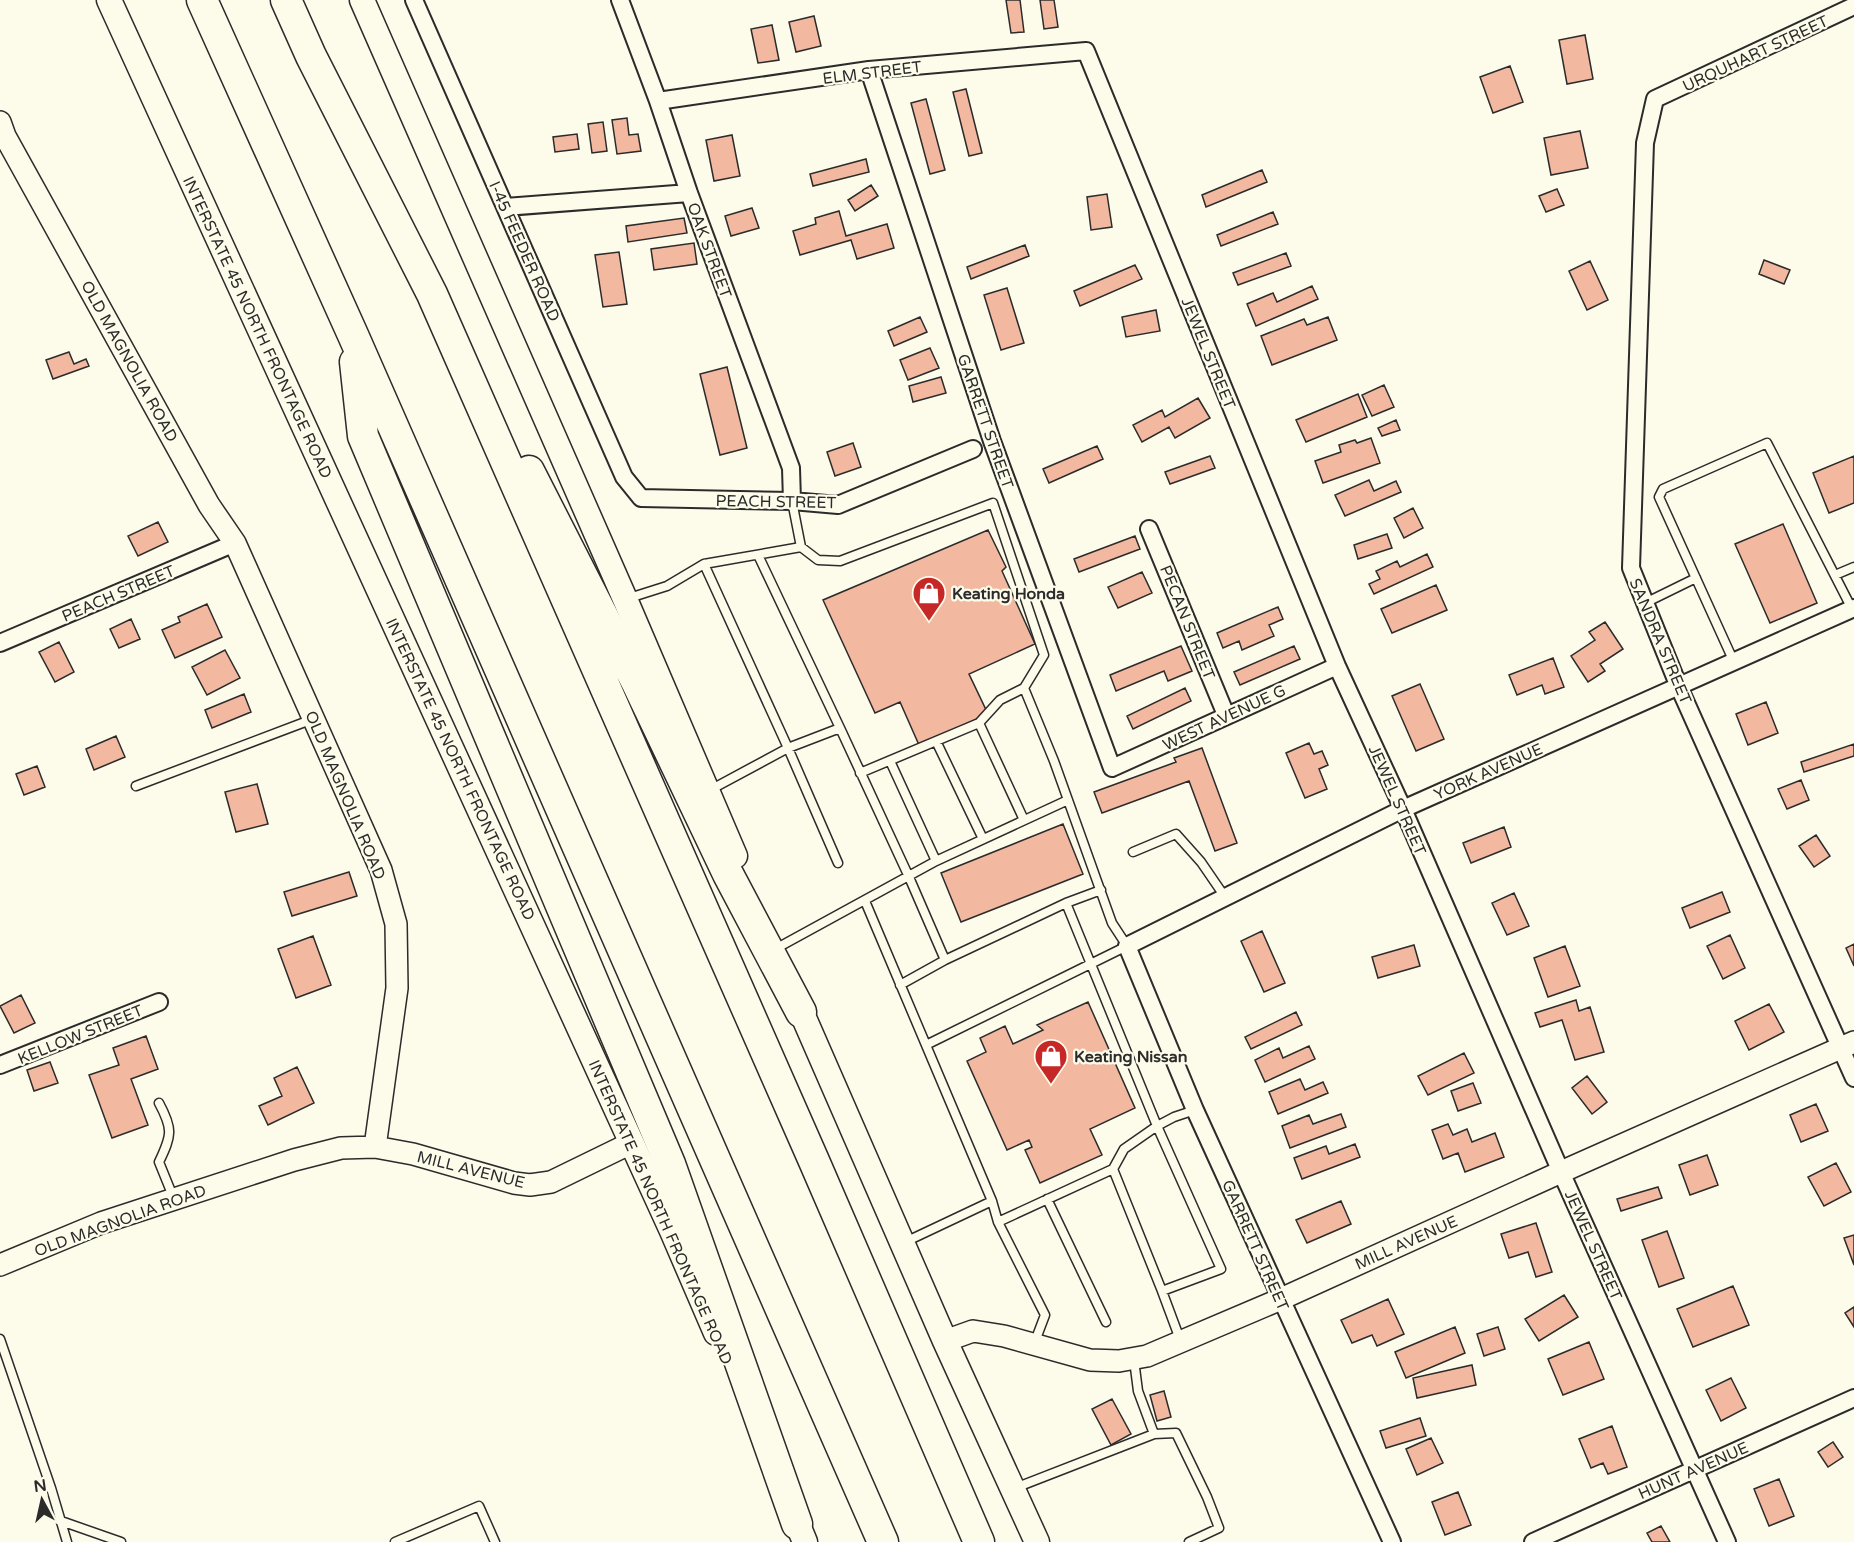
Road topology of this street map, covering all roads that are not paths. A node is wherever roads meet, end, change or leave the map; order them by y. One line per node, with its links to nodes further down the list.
1 (109, 0): 73 (main road, INTERSTATE 45 NORTH FRONTAGE ROAD)
2 (202, 0): 16 (highway)
3 (286, 0): 15 (highway)
4 (362, 0): 28 (main road)
5 (414, 0): 14 (street, I-45 FEEDER ROAD)
6 (620, 0): 11 (street, OAK STREET)
7 (1854, 6): 10 (street, URQUHART STREET)
8 (1086, 51): 9 (street, ELM STREET); 33 (street, JEWEL STREET)
9 (868, 70): 11 (street, ELM STREET); 43 (street, GARRETT STREET)
10 (1655, 99): 29 (street, SANDRA STREET)
11 (658, 101): 13 (street, OAK STREET)
12 (0, 122): 21 (street, OLD MAGNOLIA ROAD)
13 (689, 193): 14 (street); 19 (street, OAK STREET)
14 (506, 207): 18 (street, I-45 FEEDER ROAD)
15 (432, 294): 65 (highway); 102 (highway)
16 (353, 335): 96 (highway); 101 (highway)
17 (973, 449): 19 (street, PEACH STREET)
18 (641, 498): 19 (street, PEACH STREET)
19 (792, 501): 22 (lane)
20 (1149, 529): 36 (street, PECAN STREET)
21 (235, 543): 31 (street, PEACH STREET); 37 (street, OLD MAGNOLIA ROAD)
22 (801, 547): 23 (lane); 35 (lane)
23 (758, 555): 24 (lane); 39 (lane)
24 (704, 564): 28 (lane); 41 (lane)
25 (1854, 567): 26 (lane)
26 (1835, 575): 27 (lane); 30 (lane)
27 (1696, 578): 29 (lane); 32 (lane)
28 (625, 600): 46 (main road)
29 (1645, 603): 34 (street, SANDRA STREET)
30 (1853, 608): 32 (street, YORK AVENUE)
31 (0, 643)
32 (1734, 662): 34 (street, YORK AVENUE)
33 (1337, 666): 36 (street, WEST AVENUE G); 48 (street, JEWEL STREET)
34 (1679, 687): 48 (street, YORK AVENUE); 67 (street, SANDRA STREET)
35 (1024, 688): 38 (lane); 47 (lane)
36 (1226, 716): 43 (street, WEST AVENUE G)
37 (314, 719): 45 (lane); 74 (street, OLD MAGNOLIA ROAD)
38 (979, 723): 40 (lane); 49 (lane)
39 (840, 728): 41 (lane); 44 (lane)
40 (936, 741): 42 (lane); 50 (lane)
41 (788, 748): 46 (lane); 53 (lane)
42 (890, 760): 44 (lane); 52 (lane)
43 (1112, 768)
44 (860, 773): 54 (lane)
45 (136, 786)
46 (706, 792): 60 (main road)
47 (1068, 800): 49 (lane); 55 (lane)
48 (1402, 809): 56 (street, YORK AVENUE); 76 (street, JEWEL STREET)
49 (1024, 820): 50 (lane)
50 (983, 839): 52 (lane)
51 (1133, 852): 56 (lane)
52 (936, 861): 54 (lane)
53 (838, 863)
54 (909, 877): 57 (lane); 61 (lane)
55 (1101, 890): 58 (lane); 59 (lane)
56 (1226, 897): 59 (street, YORK AVENUE)
57 (865, 901): 60 (lane); 63 (lane)
58 (1066, 903): 61 (lane); 62 (lane)
59 (1126, 946): 62 (lane); 71 (street, GARRETT STREET)
60 (777, 948): 65 (main road)
61 (945, 960): 63 (lane)
62 (1092, 963): 66 (lane); 72 (lane)
63 (900, 985): 66 (lane)
64 (159, 1002): 68 (street, KELLOW STREET)
65 (801, 1012): 81 (main road)
66 (926, 1045): 79 (lane)
67 (1847, 1045): 69 (street, SANDRA STREET); 76 (street, MILL AVENUE)
68 (0, 1065)
69 (1854, 1078)
70 (159, 1103): 77 (lane)
71 (1195, 1110): 72 (lane); 84 (street, GARRETT STREET)
72 (1157, 1126): 75 (lane); 83 (lane)
73 (631, 1143): 74 (street, MILL AVENUE); 96 (main road, INTERSTATE 45 NORTH FRONTAGE ROAD)
74 (375, 1147): 77 (street, OLD MAGNOLIA ROAD)
75 (1113, 1168): 78 (lane); 83 (lane)
76 (1561, 1172): 84 (street, MILL AVENUE); 93 (street, JEWEL STREET)
77 (174, 1199): 82 (street, OLD MAGNOLIA ROAD)
78 (1047, 1199): 80 (lane); 85 (lane)
79 (992, 1201): 80 (lane); 81 (lane)
80 (998, 1222): 89 (lane)
81 (903, 1243): 87 (main road)
82 (0, 1265)
83 (1162, 1291): 88 (lane)
84 (1281, 1299): 88 (street, MILL AVENUE); 105 (street, GARRETT STREET)
85 (1106, 1322)
86 (0, 1339): 95 (lane)
87 (945, 1341): 89 (street, MILL AVENUE); 94 (main road)
88 (1181, 1343): 90 (street, MILL AVENUE)
89 (1033, 1345): 90 (street, MILL AVENUE)
90 (1134, 1358): 92 (lane)
91 (1854, 1398): 93 (street, HUNT AVENUE)
92 (1154, 1434): 94 (lane); 104 (lane)
93 (1695, 1469): 106 (street, HUNT AVENUE); 107 (street, JEWEL STREET)
94 (1013, 1488): 103 (main road)
95 (61, 1521): 97 (lane); 98 (lane)
96 (801, 1533)
97 (67, 1542)
98 (121, 1542)
99 (395, 1542): 100 (lane)
100 (495, 1542)
101 (883, 1542)
102 (979, 1542)
103 (1037, 1542)
104 (1189, 1542)
105 (1392, 1542)
106 (1533, 1542)
107 (1727, 1542)

